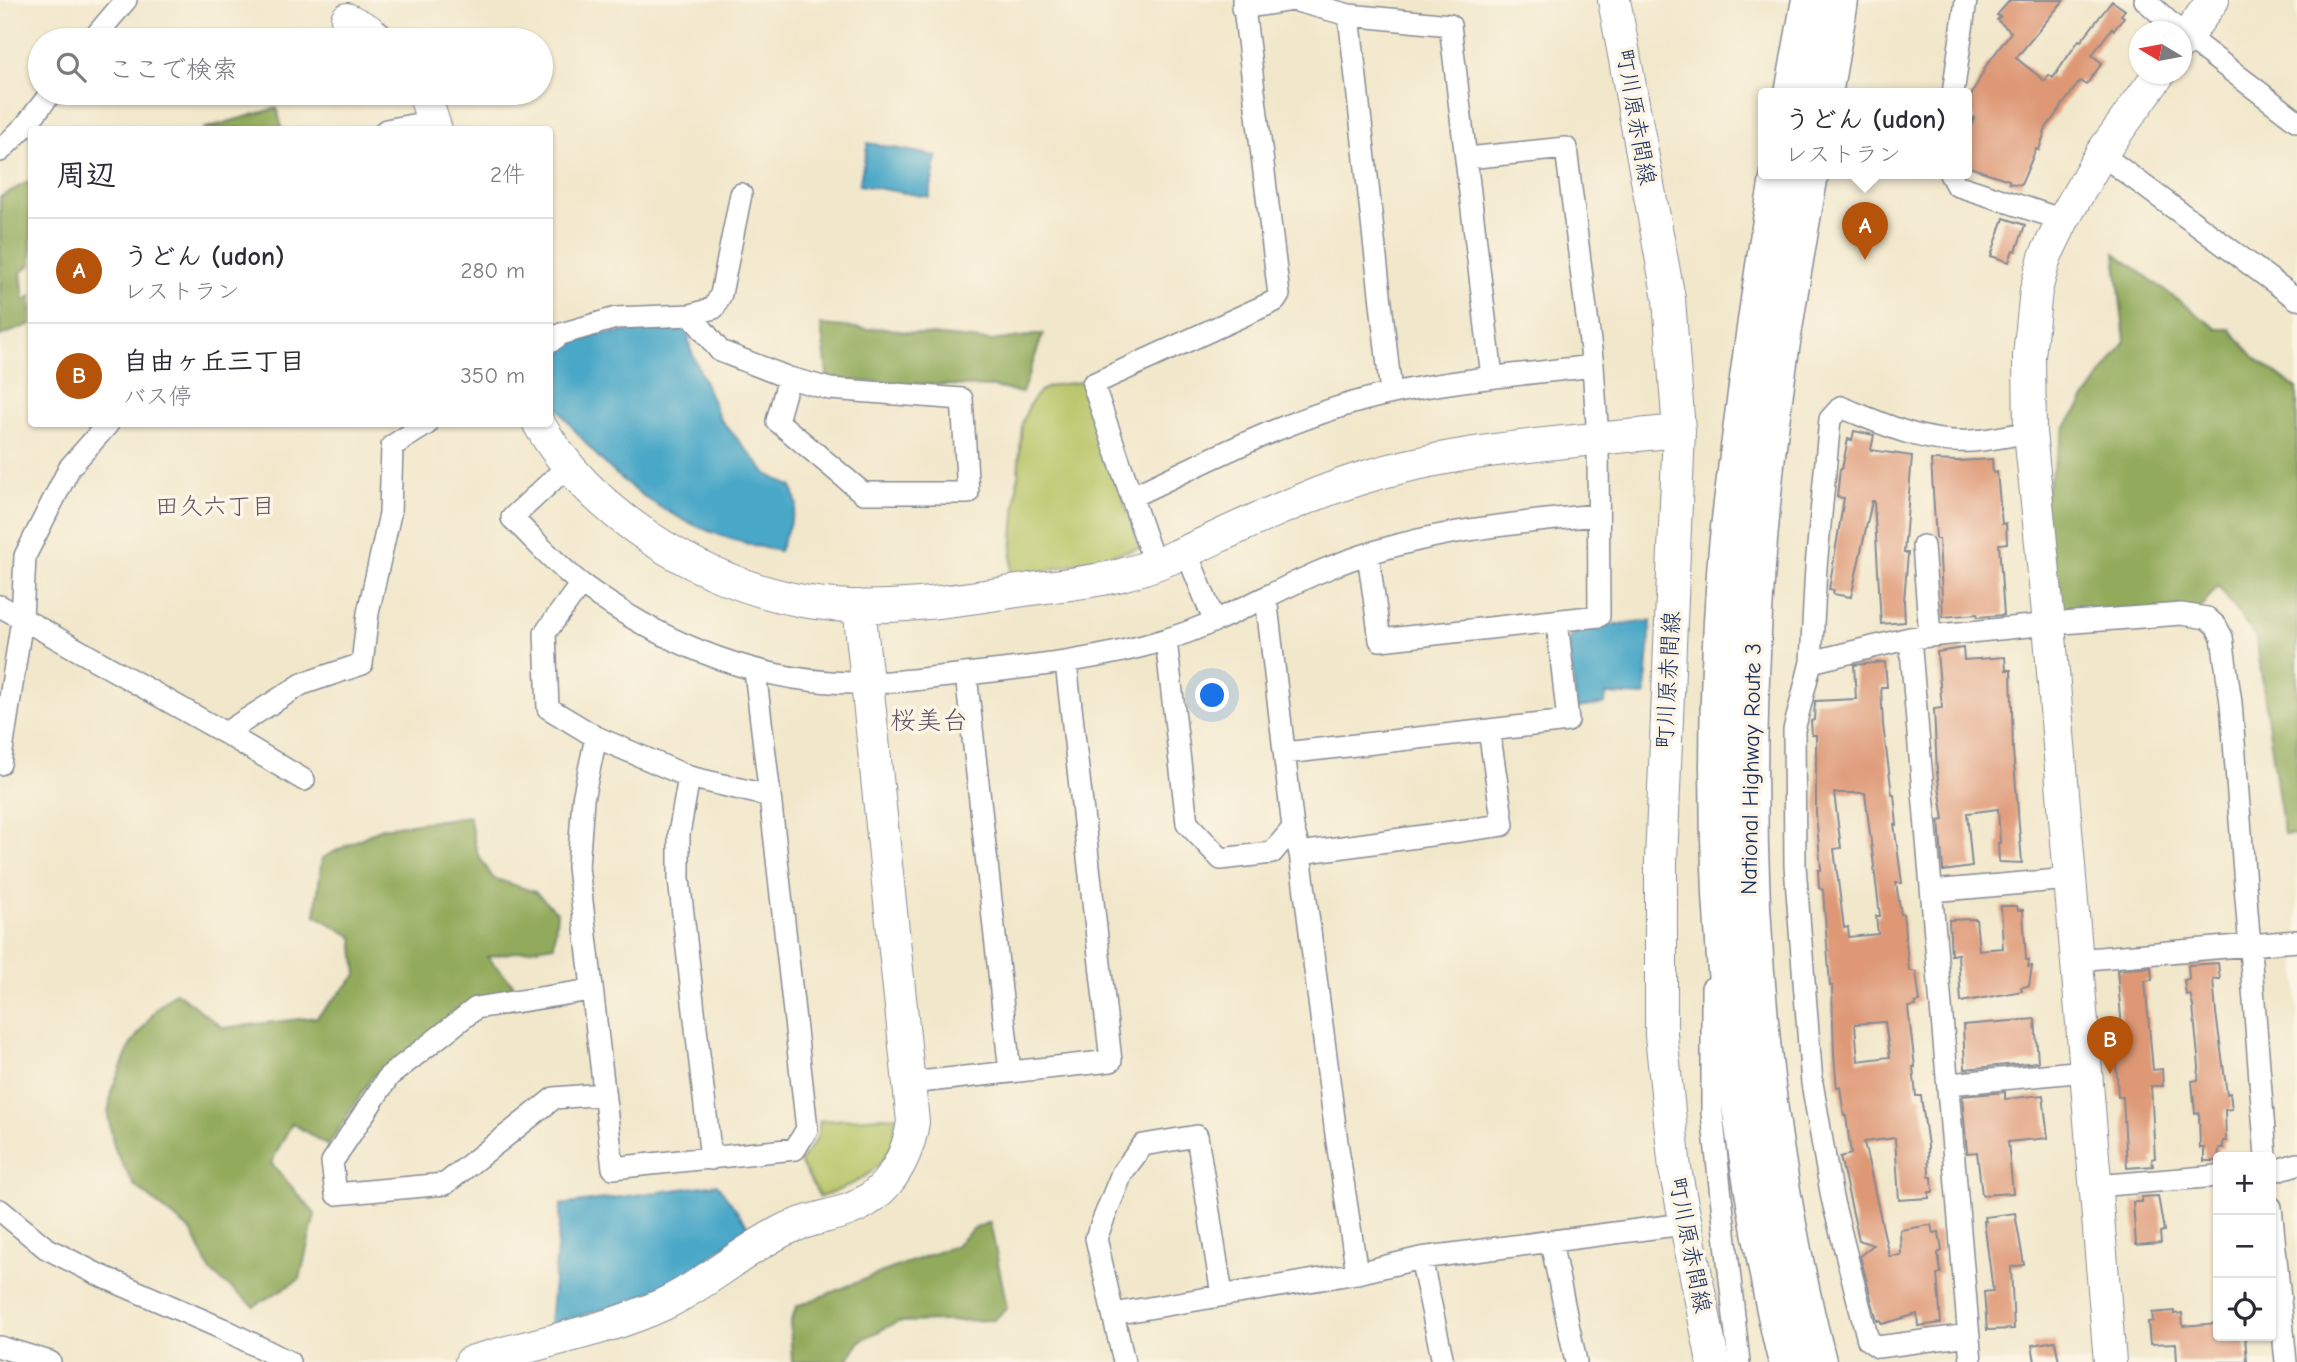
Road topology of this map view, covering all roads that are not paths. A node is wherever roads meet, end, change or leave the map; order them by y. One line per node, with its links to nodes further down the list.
1 (126, 0): 13 (street)
2 (1615, 0): 42 (street, 町川原赤間線)
3 (1811, 0): 17 (highway)
4 (1839, 0): 18 (highway)
5 (1966, 0): 19 (street)
6 (2145, 0): 11 (street)
7 (2213, 0): 12 (street)
8 (1242, 4): 9 (street); 46 (street)
9 (1349, 15): 26 (street); 38 (street)
10 (347, 19): 14 (street)
11 (2167, 21)
12 (2192, 24)
13 (102, 28)
14 (364, 28)
15 (2192, 43): 22 (street)
16 (2152, 84): 25 (street)
17 (1795, 88)
18 (1824, 88)
19 (1954, 88)
20 (42, 105): 24 (street)
21 (431, 114): 23 (street)
22 (2297, 121)
23 (397, 126)
24 (0, 151)
25 (2101, 154): 31 (street); 32 (street)
26 (1467, 158): 35 (street); 36 (street)
27 (1779, 179): 75 (highway, National Highway Route 3)
28 (1808, 179): 106 (highway, National Highway Route 3)
29 (1953, 179): 31 (street)
30 (741, 194): 33 (street)
31 (2063, 220): 43 (street)
32 (2297, 299)
33 (691, 315): 34 (street); 37 (street)
34 (553, 340)
35 (1593, 366): 36 (street); 44 (street)
36 (1492, 377): 38 (street)
37 (789, 378): 37 (street)
38 (1391, 393): 46 (street)
39 (105, 427): 56 (street)
40 (422, 427): 68 (street)
41 (541, 427): 45 (street)
42 (1679, 431): 44 (street); 97 (street, 町川原赤間線)
43 (2030, 432): 59 (street); 62 (street)
44 (1598, 439): 47 (street); 49 (street)
45 (569, 465): 52 (street); 55 (street)
46 (1131, 496): 51 (street)
47 (1597, 515): 50 (street); 58 (street)
48 (1923, 546): 60 (street)
49 (1185, 551): 51 (street); 57 (street)
50 (1368, 554): 53 (street); 58 (street)
51 (1154, 563): 55 (street)
52 (581, 584): 64 (street); 69 (street)
53 (1266, 597): 57 (street); 70 (street)
54 (0, 606): 56 (street)
55 (859, 606): 66 (street)
56 (22, 619): 68 (street); 71 (street)
57 (1214, 620): 61 (street)
58 (1557, 621): 67 (street)
59 (2049, 624): 60 (street); 78 (street); 81 (street)
60 (1920, 637): 62 (street); 79 (street)
61 (1167, 640): 63 (street); 76 (street)
62 (1811, 662): 103 (street)
63 (1066, 663): 65 (street); 85 (street)
64 (755, 671): 66 (street); 74 (street)
65 (966, 674): 66 (street); 85 (street)
66 (866, 683): 86 (street)
67 (1489, 730): 70 (street); 77 (street)
68 (225, 733): 73 (street)
69 (596, 737): 72 (street); 83 (street)
70 (1285, 753): 76 (street)
71 (0, 764)
72 (689, 777): 74 (street); 90 (street)
73 (304, 780)
74 (770, 796): 90 (street)
75 (1720, 804): 106 (highway, National Highway Route 3); 114 (street)
76 (1293, 828): 77 (street)
77 (1300, 853): 100 (street)
78 (2069, 878): 79 (street); 82 (street)
79 (1932, 891): 87 (street)
80 (2297, 941): 81 (street)
81 (2249, 945): 82 (street); 89 (street)
82 (2076, 960): 84 (street)
83 (592, 990): 88 (street); 88 (street)
84 (2085, 1071): 87 (street); 94 (street)
85 (1010, 1072): 86 (street)
86 (910, 1083): 109 (street)
87 (1949, 1084): 103 (street)
88 (604, 1094): 90 (street)
89 (2266, 1152)
90 (711, 1159)
91 (2297, 1164): 92 (street)
92 (2276, 1170)
93 (2213, 1176): 94 (street)
94 (2095, 1186): 116 (street)
95 (0, 1210): 105 (street)
96 (2272, 1215): 117 (street)
97 (1684, 1224): 98 (street); 113 (street, 町川原赤間線)
98 (1550, 1242): 99 (street); 112 (street)
99 (1421, 1258): 100 (street); 111 (street)
100 (1357, 1273): 101 (street)
101 (1222, 1295): 102 (street); 102 (street)
102 (1113, 1314): 110 (street)
103 (1969, 1335): 115 (street)
104 (0, 1347): 107 (street)
105 (263, 1357): 108 (street)
106 (1809, 1358)
107 (50, 1362)
108 (289, 1362)
109 (471, 1362)
110 (1124, 1362)
111 (1443, 1362)
112 (1576, 1362)
113 (1713, 1362)
114 (1739, 1362)
115 (1971, 1362)
116 (2110, 1362)
117 (2286, 1362)

